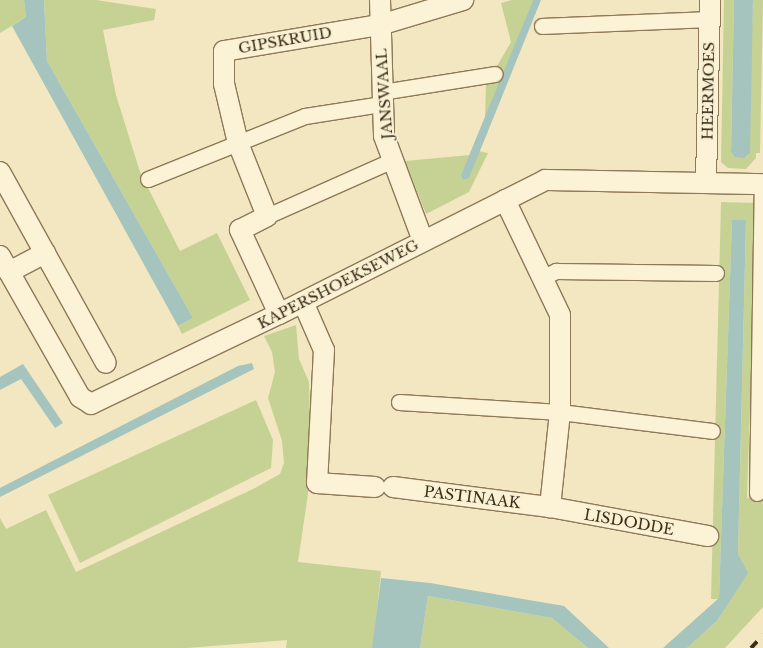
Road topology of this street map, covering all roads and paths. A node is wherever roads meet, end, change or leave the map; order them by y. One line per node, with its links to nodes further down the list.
1 (380, 0): 4 (street, JANSWAAL)
2 (463, 0): 4 (street)
3 (709, 10): 5 (street); 12 (street, HEERMOES)
4 (380, 25): 7 (street, JANSWAAL); 8 (street, GIPSKRUID)
5 (542, 26)
6 (495, 74): 7 (street)
7 (382, 98): 8 (street); 9 (street, JANSWAAL)
8 (238, 143): 11 (street); 15 (street, GIPSKRUID)
9 (393, 160): 15 (street); 16 (street, JANSWAAL)
10 (0, 172): 17 (street)
11 (148, 178)
12 (706, 182): 13 (street, KAPERSHOEKSEWEG); 14 (street, KAPERSHOEKSEWEG)
13 (762, 183): 27 (street)
14 (506, 200): 16 (street, KAPERSHOEKSEWEG); 20 (street)
15 (267, 216): 22 (street)
16 (423, 241): 21 (street, KAPERSHOEKSEWEG)
17 (45, 253): 18 (street); 23 (street)
18 (5, 264): 22 (street, KAPERSHOEKSEWEG)
19 (716, 273): 20 (street)
20 (542, 278): 25 (street)
21 (303, 302): 22 (street, KAPERSHOEKSEWEG); 28 (street, PASTINAAK)
22 (279, 314)
23 (106, 363)
24 (398, 402): 25 (street)
25 (560, 412): 26 (street); 28 (street)
26 (712, 431)
27 (757, 494)
28 (550, 507): 29 (street, LISDODDE)
29 (708, 536)

